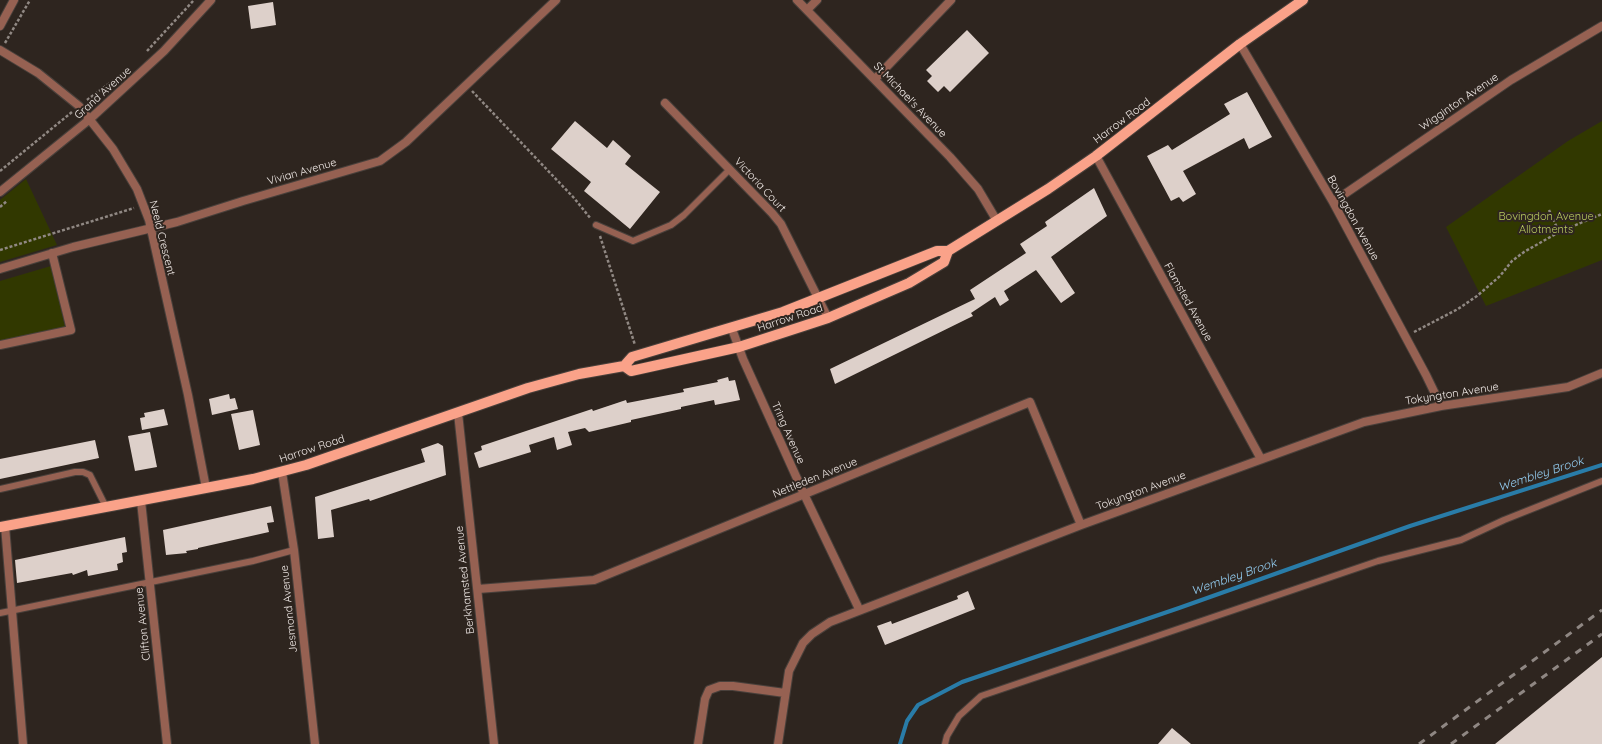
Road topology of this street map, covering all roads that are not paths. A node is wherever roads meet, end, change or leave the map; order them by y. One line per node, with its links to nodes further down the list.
1 (14, 0): 9 (street)
2 (211, 0): 15 (street, Grand Avenue)
3 (556, 0): 22 (street, Vivian Avenue)
4 (797, 0): 8 (street, St Michael's Avenue)
5 (817, 0): 8 (street)
6 (951, 0): 13 (street)
7 (1303, 0): 11 (main road, Harrow Road)
8 (807, 10): 13 (street, St Michael's Avenue)
9 (0, 26)
10 (1602, 26): 19 (street, Wigginton Avenue)
11 (1240, 44): 16 (main road, Harrow Road); 19 (street, Bovingdon Avenue)
12 (0, 50): 15 (street, Neeld Crescent)
13 (875, 80): 20 (street, St Michael's Avenue)
14 (666, 103): 17 (street, Victoria Court)
15 (90, 120): 18 (street, Grand Avenue); 22 (street, Neeld Crescent)
16 (1096, 156): 20 (main road, Harrow Road); 35 (street, Flamsted Avenue)
17 (730, 169): 21 (lane); 26 (street, Victoria Court)
18 (0, 192)
19 (1333, 202): 33 (street, Bovingdon Avenue)
20 (997, 222): 23 (main road, Harrow Road)
21 (596, 225)
22 (150, 229): 24 (street, Vivian Avenue); 38 (street, Neeld Crescent)
23 (948, 251): 26 (main road, Harrow Road); 27 (main road, Harrow Road)
24 (52, 253): 25 (street, Vivian Avenue); 29 (street)
25 (0, 269)
26 (819, 300): 27 (street, Victoria Court); 28 (main road, Harrow Road)
27 (828, 318): 30 (main road, Harrow Road)
28 (732, 329): 30 (street, Tring Avenue); 31 (main road, Harrow Road)
29 (0, 345)
30 (739, 347): 31 (main road, Harrow Road); 40 (street, Tring Avenue)
31 (624, 366): 34 (main road, Harrow Road)
32 (1602, 373): 33 (street, Tokyngton Avenue)
33 (1441, 406): 35 (street, Tokyngton Avenue)
34 (458, 413): 36 (main road, Harrow Road); 47 (street, Berkhamsted Avenue)
35 (1261, 458): 43 (street, Tokyngton Avenue)
36 (282, 472): 38 (main road, Harrow Road); 45 (street, Jesmond Avenue)
37 (1602, 481): 58 (lane)
38 (206, 488): 41 (main road, Harrow Road)
39 (0, 489): 42 (lane)
40 (804, 494): 43 (street, Nettleden Avenue); 47 (street, Nettleden Avenue); 48 (street, Tring Avenue)
41 (141, 501): 42 (main road, Harrow Road); 46 (street, Clifton Avenue)
42 (106, 507): 44 (main road, Harrow Road)
43 (1081, 525): 48 (street, Tokyngton Avenue)
44 (3, 526): 49 (street)
45 (294, 550): 46 (lane); 54 (street, Jesmond Avenue)
46 (150, 582): 49 (lane); 53 (street, Clifton Avenue)
47 (478, 589): 55 (street, Berkhamsted Avenue)
48 (860, 609): 51 (street, Tokyngton Avenue)
49 (12, 610): 50 (lane); 52 (street)
50 (0, 613)
51 (785, 693): 56 (street); 57 (street, Tokyngton Avenue)
52 (23, 744)
53 (167, 744)
54 (315, 744)
55 (494, 744)
56 (698, 744)
57 (778, 744)
58 (945, 744)

